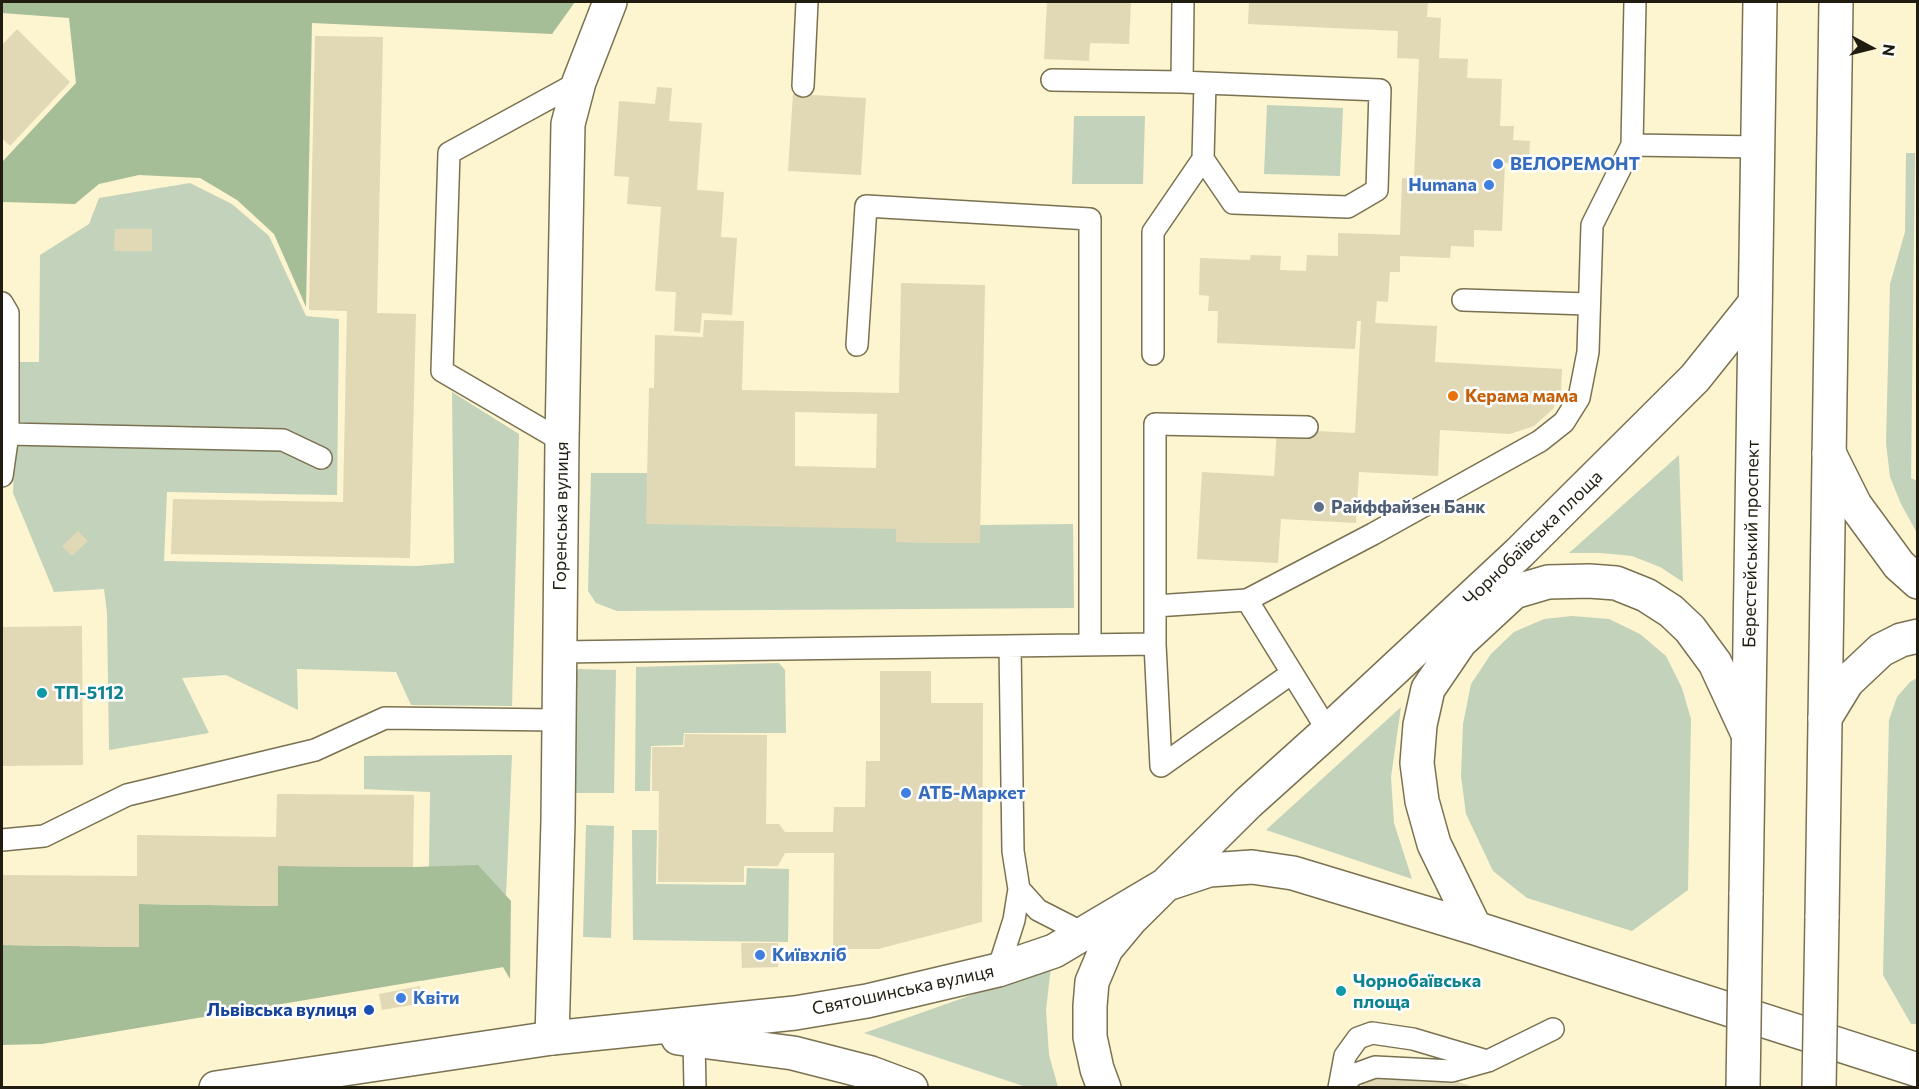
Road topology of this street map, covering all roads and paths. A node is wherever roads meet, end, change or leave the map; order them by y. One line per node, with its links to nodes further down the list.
1 (610, 2): 8 (main road, Горенська вулиця)
2 (807, 2): 11 (lane)
3 (1184, 2): 9 (lane)
4 (1635, 2): 12 (lane)
5 (1760, 2): 13 (main road, Берестейський проспект)
6 (1836, 2): 24 (main road)
7 (1052, 80): 9 (lane)
8 (579, 82): 23 (main road, Горенська вулиця); 23 (lane)
9 (1182, 82): 10 (lane)
10 (1205, 83): 14 (lane); 14 (lane)
11 (803, 86)
12 (1632, 145): 13 (lane); 18 (lane)
13 (1758, 147): 17 (main road, Берестейський проспект)
14 (1203, 159): 20 (lane)
15 (1463, 300): 18 (lane)
16 (2, 303): 22 (lane)
17 (1755, 303): 38 (main road, Чорнобаївська площа); 39 (main road, Берестейський проспект)
18 (1588, 304): 28 (lane)
19 (858, 345): 32 (lane)
20 (1153, 354)
21 (1307, 427): 29 (lane)
22 (8, 434): 25 (lane); 26 (lane)
23 (562, 441): 34 (main road, Горенська вулиця)
24 (1829, 453): 27 (main road); 36 (main road)
25 (321, 458)
26 (2, 476)
27 (1917, 582)
28 (1247, 600): 29 (lane); 35 (lane)
29 (1155, 606): 31 (lane)
30 (1917, 636): 36 (main road)
31 (1155, 644): 32 (lane); 35 (lane)
32 (1090, 645): 33 (lane)
33 (1010, 646): 34 (lane); 42 (lane)
34 (559, 652): 37 (main road, Горенська вулиця)
35 (1292, 673): 38 (lane)
36 (1824, 718): 59 (main road, bridge)
37 (558, 720): 40 (lane); 48 (main road, Горенська вулиця)
38 (1328, 731): 41 (main road, Чорнобаївська площа)
39 (1748, 734): 43 (main road, Чорнобаївська площа); 58 (main road, Берестейський проспект, bridge)
40 (2, 840)
41 (1167, 884): 43 (main road, Чорнобаївська площа); 44 (main road, Святошинська вулиця); 56 (main road, Чорнобаївська площа)
42 (1018, 890): 44 (lane); 45 (lane)
43 (1475, 928): 51 (main road, Чорнобаївська площа)
44 (1083, 933): 45 (main road, Святошинська вулиця)
45 (998, 970): 47 (main road, Святошинська вулиця)
46 (1553, 1029): 50 (lane)
47 (620, 1032): 48 (main road, Святошинська вулиця); 49 (main road, Святошинська вулиця)
48 (552, 1038): 53 (main road, Святошинська вулиця)
49 (694, 1040): 52 (main road, Святошинська вулиця); 54 (lane)
50 (1488, 1061): 57 (lane); 57 (lane)
51 (1917, 1070)
52 (869, 1080): 55 (main road, Святошинська вулиця)
53 (216, 1088)
54 (695, 1088)
55 (911, 1088)
56 (1104, 1088)
57 (1340, 1088)
58 (1743, 1088)
59 (1819, 1088)

